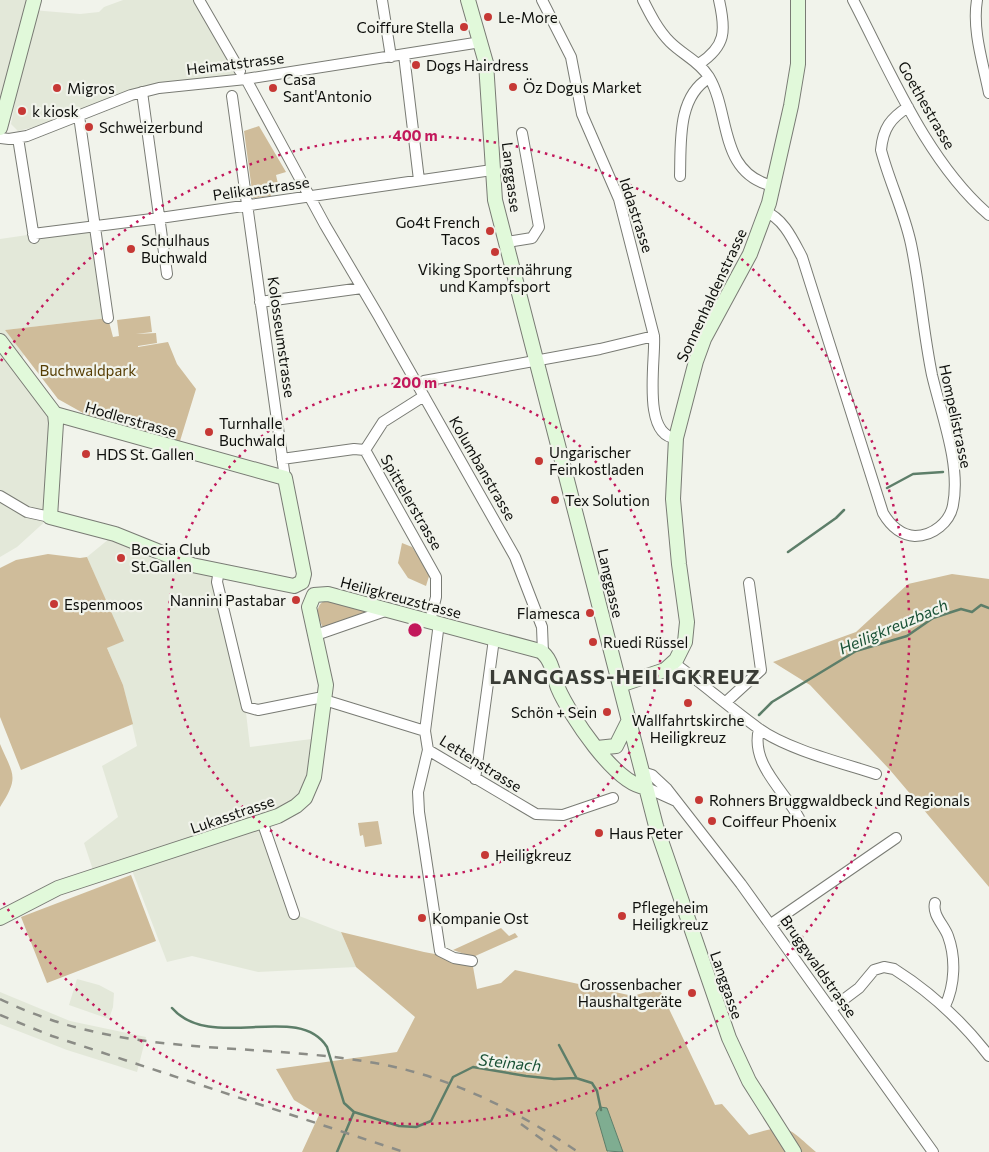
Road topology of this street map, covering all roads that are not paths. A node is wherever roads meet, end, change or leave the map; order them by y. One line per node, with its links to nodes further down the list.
1 (34, 0): 22 (main road)
2 (199, 0): 15 (street, Kolumbanstrasse)
3 (382, 0): 13 (street)
4 (468, 0): 11 (main road, Langgasse)
5 (542, 0): 41 (street, Iddastrasse)
6 (643, 0): 14 (street)
7 (719, 0): 14 (street)
8 (798, 0): 29 (main road, Sonnenhaldenstrasse)
9 (853, 0): 20 (street, Goethestrasse)
10 (977, 0): 18 (street)
11 (481, 42): 12 (street, Heimatstrasse); 26 (main road, Langgasse)
12 (404, 55): 13 (street, Heimatstrasse); 28 (street)
13 (391, 56): 15 (street, Heimatstrasse)
14 (699, 64): 16 (street)
15 (243, 75): 17 (street, Heimatstrasse); 30 (street, Kolumbanstrasse)
16 (709, 78): 27 (street); 29 (street)
17 (142, 92): 21 (street, Heimatstrasse); 34 (street)
18 (989, 93)
19 (232, 96): 31 (street, Kolosseumstrasse)
20 (908, 107): 32 (street, Hompelistrasse); 33 (street, Goethestrasse)
21 (79, 116): 25 (street, Heimatstrasse); 35 (street)
22 (0, 128)
23 (522, 133): 36 (street)
24 (0, 138): 25 (street, Heimatstrasse)
25 (18, 138): 35 (street, Pelikanstrasse)
26 (492, 170): 28 (street, Pelikanstrasse); 36 (main road, Langgasse)
27 (680, 176)
28 (419, 180): 30 (street, Pelikanstrasse)
29 (773, 186): 32 (main road, Sonnenhaldenstrasse)
30 (309, 196): 31 (street, Pelikanstrasse); 38 (street, Kolumbanstrasse)
31 (246, 206): 34 (street, Pelikanstrasse); 39 (street, Kolosseumstrasse)
32 (765, 212): 47 (main road, Sonnenhaldenstrasse)
33 (989, 215)
34 (160, 218): 35 (street, Pelikanstrasse); 37 (street)
35 (96, 225): 40 (street)
36 (507, 242): 43 (main road, Langgasse)
37 (167, 274)
38 (362, 288): 39 (street); 44 (street, Kolumbanstrasse)
39 (260, 302): 49 (street, Kolosseumstrasse)
40 (108, 318)
41 (654, 336): 43 (street); 47 (street, Iddastrasse)
42 (0, 341): 46 (main road)
43 (536, 361): 44 (street); 63 (main road, Langgasse)
44 (418, 384): 45 (street, Kolumbanstrasse)
45 (424, 396): 48 (street); 61 (street, Kolumbanstrasse)
46 (55, 414): 50 (main road, Hodlerstrasse); 52 (main road)
47 (676, 438): 62 (main road, Sonnenhaldenstrasse)
48 (365, 450): 49 (street, Spittelerstrasse); 58 (street, Spittelerstrasse)
49 (282, 459): 50 (street, Kolosseumstrasse)
50 (285, 478): 54 (main road, Kolosseumstrasse)
51 (0, 496): 52 (street)
52 (50, 517): 53 (main road)
53 (219, 570): 54 (main road); 64 (street, Lettenstrasse)
54 (302, 582): 56 (main road)
55 (749, 583): 65 (street)
56 (314, 595): 57 (main road, Heiligkreuzstrasse); 59 (main road, Lukasstrasse)
57 (388, 610): 58 (main road, Heiligkreuzstrasse); 59 (street)
58 (435, 622): 60 (main road, Heiligkreuzstrasse); 68 (street, Spittelerstrasse)
59 (316, 635): 64 (main road, Lukasstrasse)
60 (494, 639): 61 (main road, Heiligkreuzstrasse); 73 (street)
61 (543, 653): 70 (main road, Kolumbanstrasse)
62 (674, 663): 63 (main road); 65 (street)
63 (620, 685): 66 (main road, Langgasse)
64 (324, 699): 68 (street, Lettenstrasse); 78 (main road, Lukasstrasse)
65 (726, 702): 67 (street)
66 (629, 720): 70 (main road); 71 (main road, Langgasse)
67 (759, 729): 72 (street); 77 (street)
68 (424, 731): 69 (street, Lettenstrasse)
69 (428, 750): 73 (street, Lettenstrasse); 84 (street)
70 (601, 752): 71 (main road, Kolumbanstrasse); 74 (main road, Kolumbanstrasse)
71 (642, 772): 74 (main road, Langgasse); 76 (street, Bruggwaldstrasse)
72 (876, 774)
73 (475, 779): 75 (street, Lettenstrasse)
74 (645, 787): 76 (street, Bruggwaldstrasse); 88 (main road, Langgasse)
75 (612, 798)
76 (676, 801): 83 (street, Bruggwaldstrasse)
77 (799, 818)
78 (262, 821): 81 (street); 82 (main road, Lukasstrasse)
79 (896, 838): 83 (street)
80 (935, 903): 85 (street)
81 (294, 914)
82 (0, 918)
83 (771, 924): 86 (street, Bruggwaldstrasse)
84 (472, 961)
85 (945, 1006): 86 (street); 87 (street)
86 (831, 1009): 89 (street, Bruggwaldstrasse)
87 (989, 1056)
88 (794, 1152)
89 (933, 1152)

